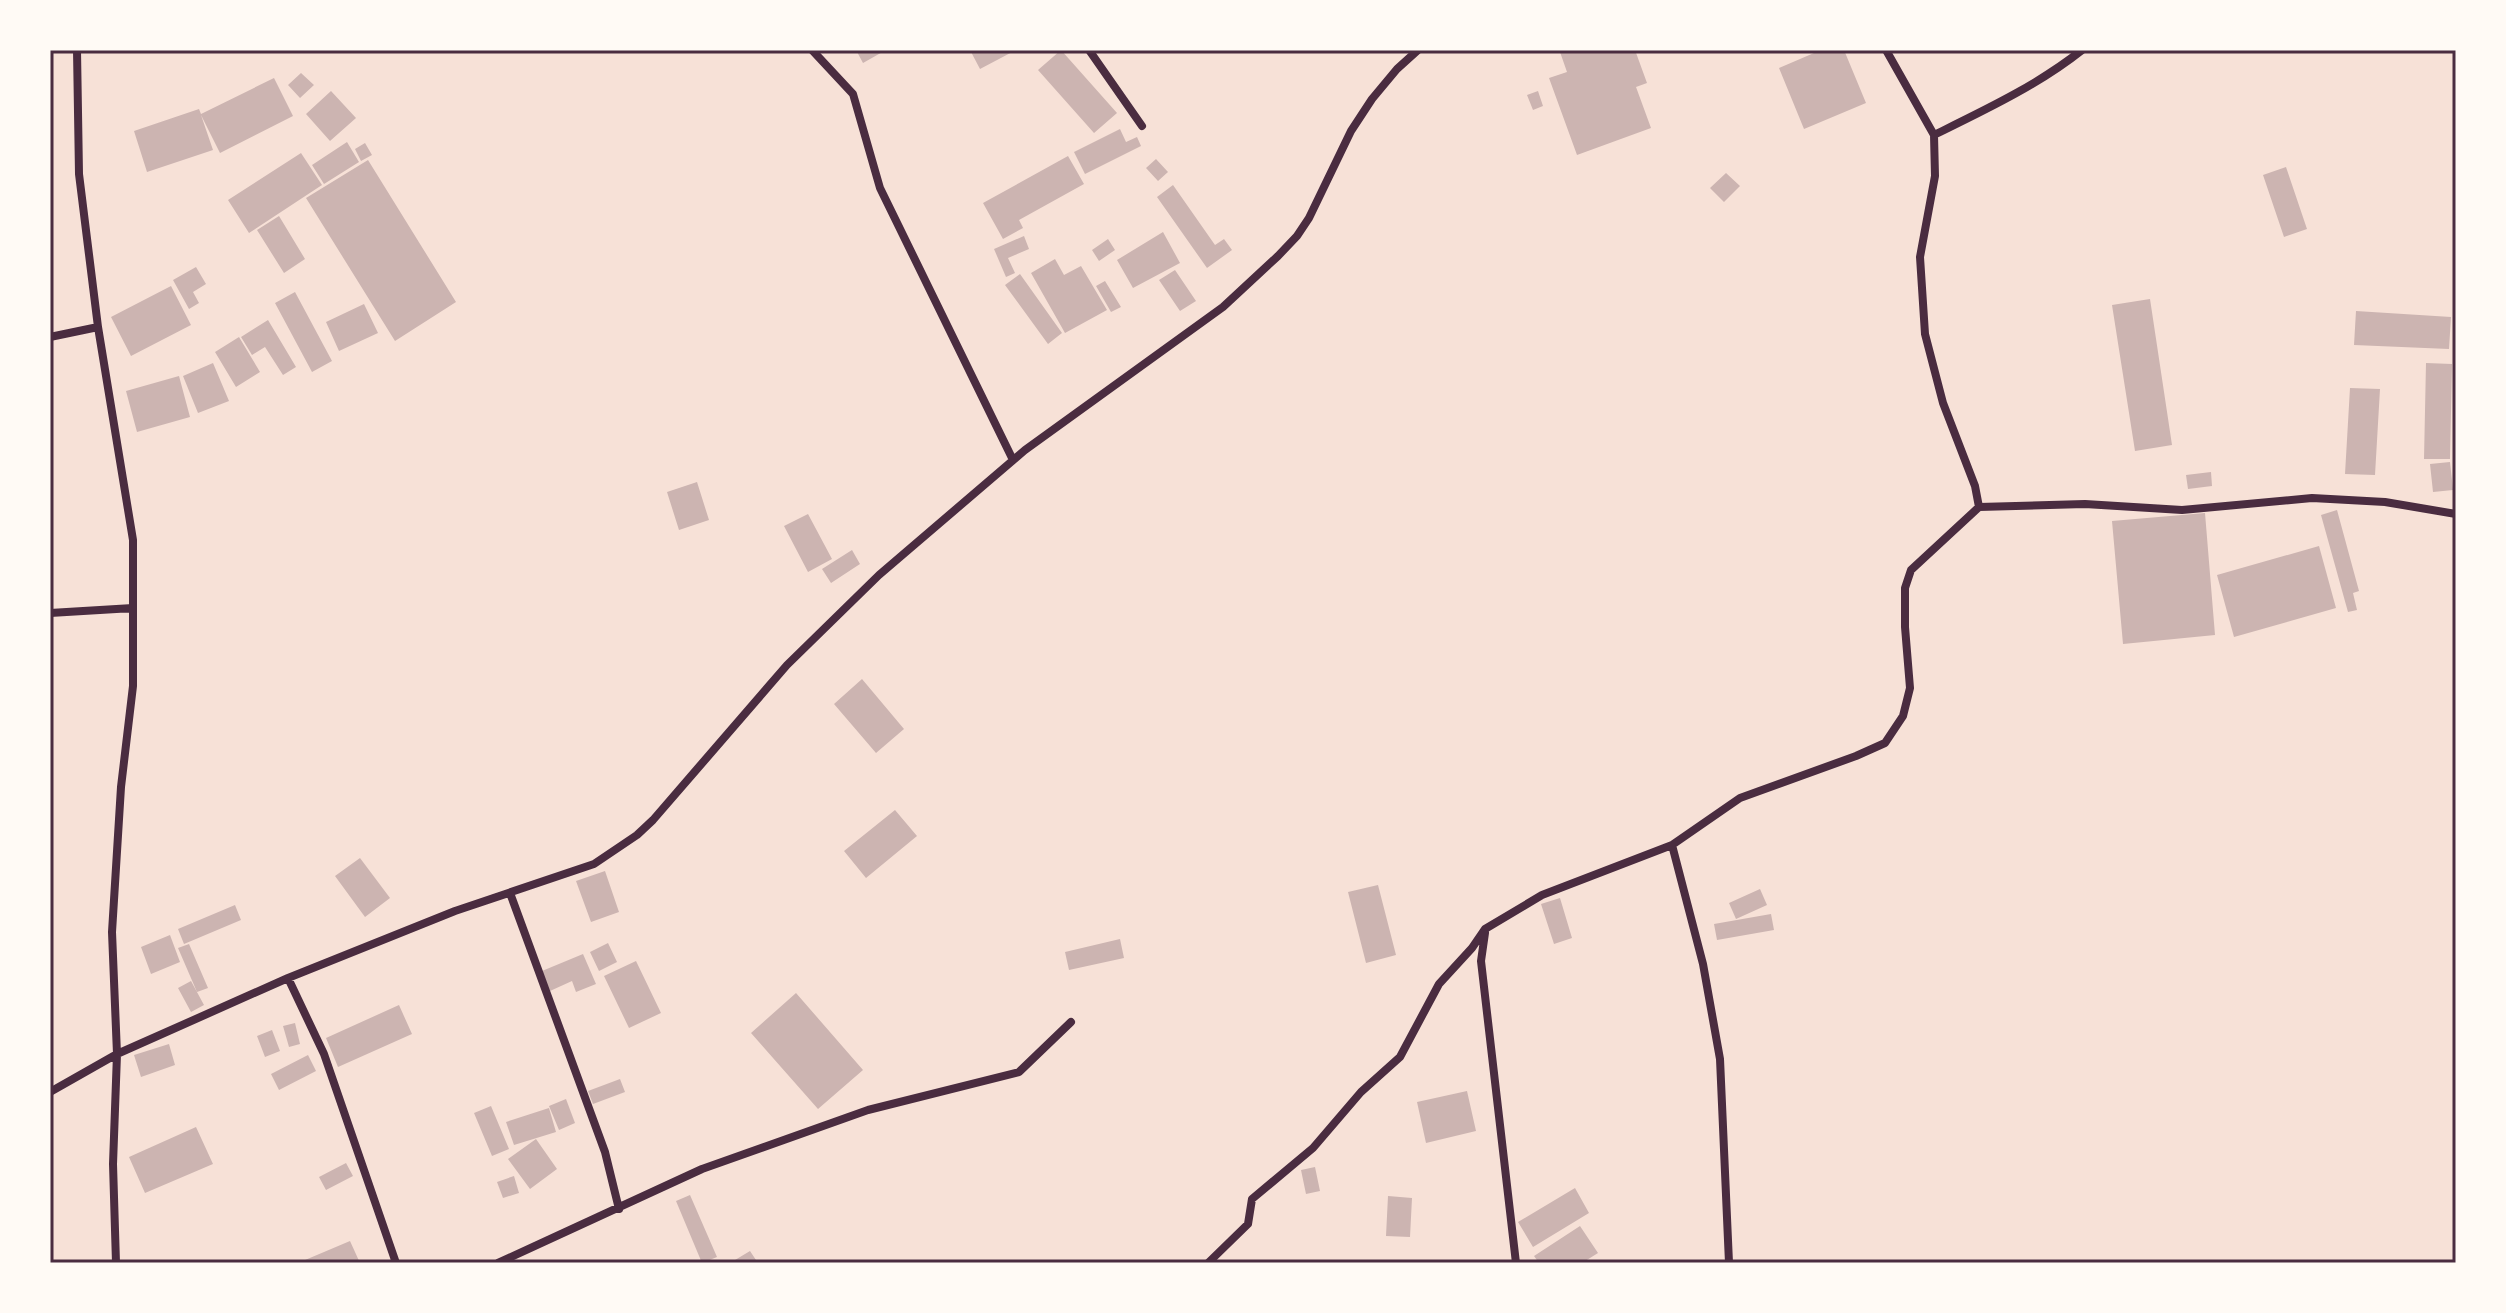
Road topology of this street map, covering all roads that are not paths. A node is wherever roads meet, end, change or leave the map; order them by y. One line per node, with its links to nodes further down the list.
1 (77, 50): 9 (street)
2 (812, 50): 11 (street)
3 (1089, 50): 7 (street)
4 (1418, 50): 11 (street)
5 (1886, 50): 8 (street)
6 (2082, 50): 8 (street)
7 (1142, 126)
8 (1934, 135): 12 (street)
9 (98, 327): 10 (street); 14 (street)
10 (50, 337)
11 (1013, 460): 17 (street)
12 (1979, 507): 13 (street); 16 (street)
13 (2456, 514)
14 (133, 608): 15 (street); 21 (street)
15 (50, 613)
16 (1672, 845): 18 (street); 29 (street)
17 (510, 893): 19 (street); 23 (street)
18 (1485, 929): 27 (street); 28 (street)
19 (288, 978): 21 (street); 25 (street)
20 (1071, 1022): 23 (street)
21 (117, 1054): 22 (street); 24 (street)
22 (50, 1092)
23 (619, 1209): 26 (street)
24 (116, 1263)
25 (396, 1263)
26 (498, 1263)
27 (1208, 1263)
28 (1516, 1263)
29 (1729, 1263)

